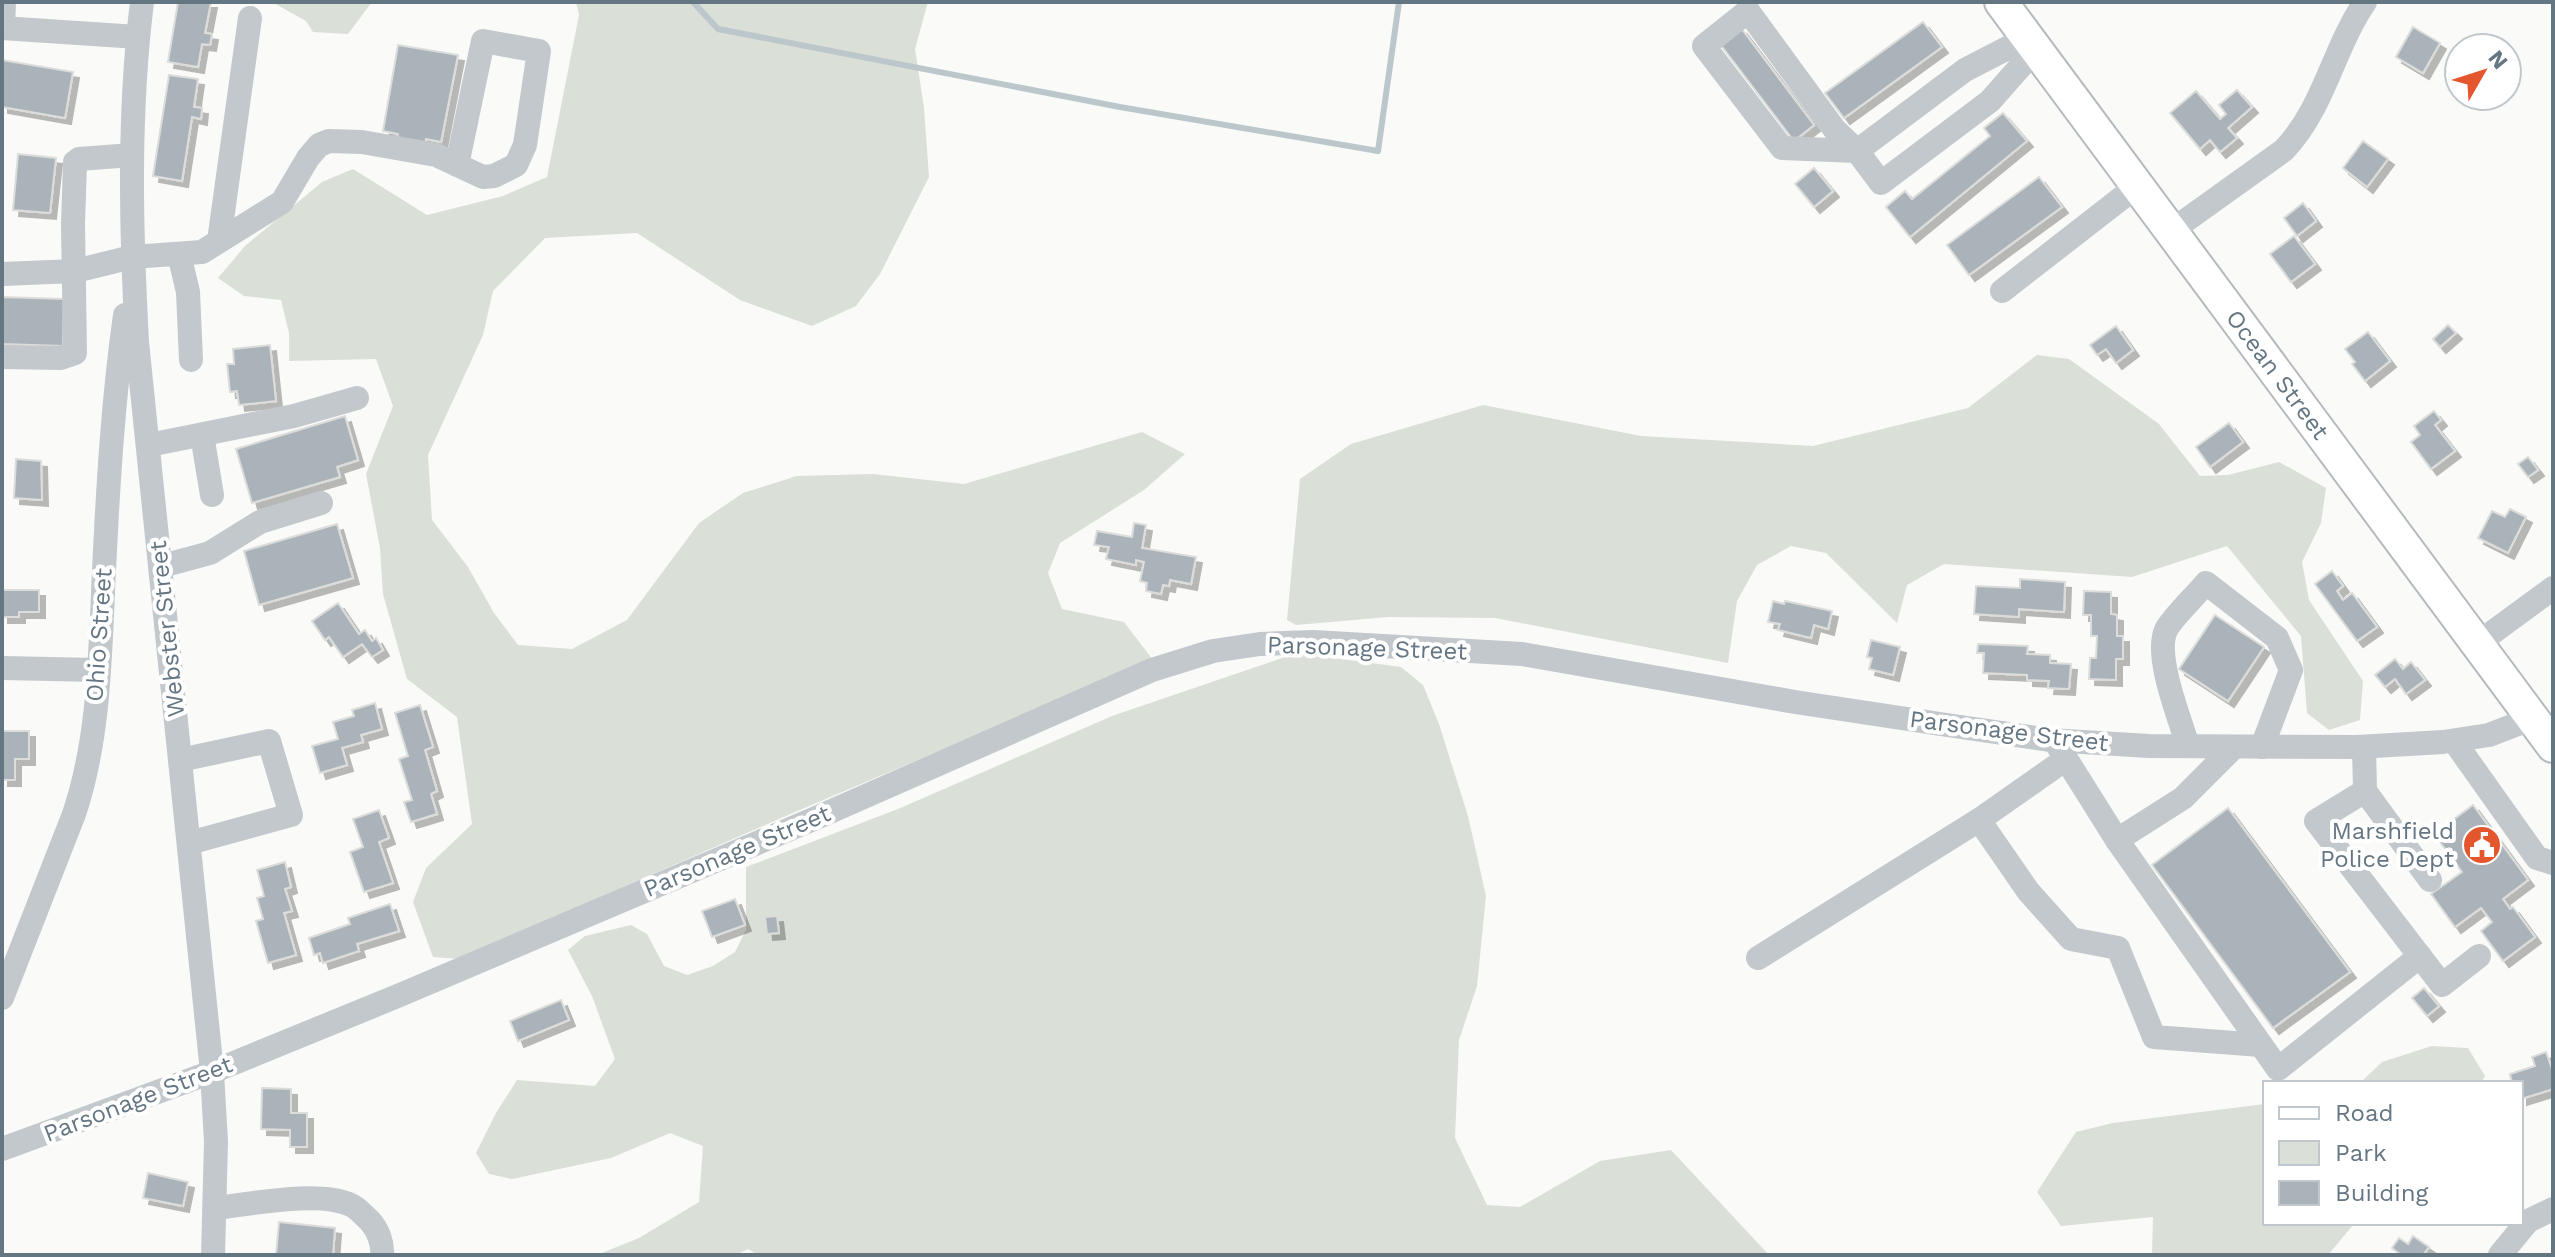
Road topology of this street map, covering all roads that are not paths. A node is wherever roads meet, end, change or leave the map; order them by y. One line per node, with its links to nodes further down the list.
1 (4, 2): 6 (street)
2 (142, 2): 7 (street, Webster Street)
3 (2001, 2): 8 (main road, Ocean Street)
4 (2365, 2): 15 (street)
5 (250, 18): 16 (street)
6 (2, 28): 7 (street)
7 (138, 37): 12 (street, Webster Street)
8 (2032, 43): 9 (street); 10 (street); 14 (main road, Ocean Street)
9 (1965, 70): 10 (street); 11 (street)
10 (1990, 101): 11 (street)
11 (1857, 151): 11 (street)
12 (132, 155): 18 (street, Webster Street); 19 (street)
13 (457, 165): 13 (street); 16 (street)
14 (2137, 186): 15 (main road, Ocean Street); 21 (street)
15 (2171, 231): 31 (main road, Ocean Street)
16 (219, 241): 17 (street)
17 (179, 254): 18 (street); 23 (street)
18 (132, 257): 19 (street); 26 (street, Webster Street); 33 (street, Ohio Street)
19 (75, 271): 20 (street); 22 (street)
20 (2, 274)
21 (2002, 291)
22 (2, 357)
23 (191, 360)
24 (357, 398): 25 (street)
25 (202, 435): 26 (street); 27 (street)
26 (149, 445): 29 (street, Webster Street)
27 (212, 495)
28 (321, 503): 29 (street)
29 (162, 566): 42 (street, Webster Street)
30 (2553, 588): 31 (street)
31 (2478, 643): 34 (main road, Ocean Street)
32 (2, 668): 33 (street)
33 (99, 670): 52 (street, Ohio Street)
34 (2533, 718): 35 (street, Parsonage Street); 37 (main road, Ocean Street)
35 (2454, 741): 40 (street, Parsonage Street); 47 (street)
36 (2188, 746): 38 (street, Parsonage Street); 39 (street); 41 (street, Parsonage Street)
37 (2553, 746)
38 (2234, 747): 39 (street, Parsonage Street); 45 (street)
39 (2262, 747): 40 (street, Parsonage Street)
40 (2364, 747): 43 (street)
41 (2060, 750): 44 (street); 45 (street); 54 (street, Parsonage Street)
42 (180, 760): 46 (street, Webster Street); 46 (street)
43 (2365, 791): 48 (street); 49 (street)
44 (1979, 820): 51 (street); 53 (street)
45 (2117, 840): 53 (street)
46 (189, 843): 54 (street, Webster Street)
47 (2553, 863)
48 (2430, 880)
49 (2420, 956): 50 (street); 53 (street)
50 (2479, 956)
51 (1758, 958)
52 (2, 998)
53 (2261, 1045)
54 (212, 1072): 55 (street, Parsonage Street); 56 (street, Webster Street)
55 (2, 1149)
56 (216, 1208): 58 (street, Webster Street); 59 (street)
57 (2553, 1209): 60 (street)
58 (213, 1255)
59 (382, 1255)
60 (2500, 1255)

